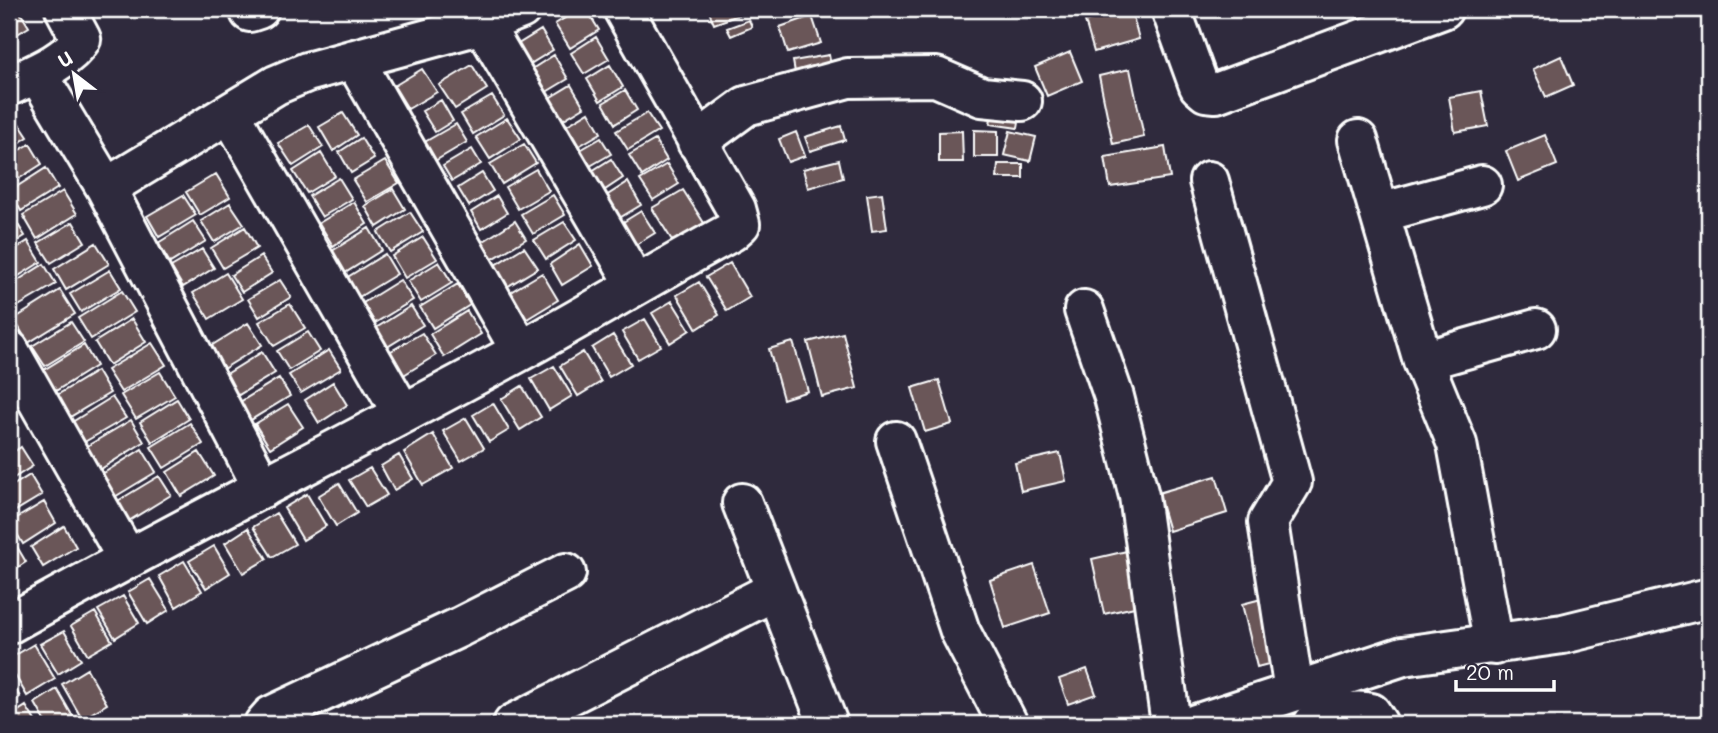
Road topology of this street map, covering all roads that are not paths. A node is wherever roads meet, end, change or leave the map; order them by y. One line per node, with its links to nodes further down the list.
1 (65, 9): 8 (street)
2 (521, 9): 6 (street)
3 (623, 9): 12 (street)
4 (1171, 9): 5 (street)
5 (1443, 9)
6 (483, 24): 7 (street); 17 (street)
7 (354, 59): 10 (street); 21 (street)
8 (23, 79): 15 (street)
9 (1022, 101): 12 (street)
10 (230, 113): 15 (street); 23 (street)
11 (1358, 140): 16 (street)
12 (697, 142): 17 (street)
13 (1209, 181): 33 (street)
14 (1482, 185): 16 (street)
15 (106, 188): 25 (street)
16 (1380, 213): 22 (street)
17 (635, 283): 21 (street)
18 (1084, 310): 38 (street)
19 (1536, 329): 22 (street)
20 (9, 350): 27 (street)
21 (521, 351): 23 (street)
22 (1423, 361): 32 (street)
23 (402, 413): 25 (street)
24 (896, 441): 37 (street)
25 (263, 488): 27 (street)
26 (742, 503): 29 (street)
27 (127, 558): 31 (street)
28 (566, 573): 34 (street)
29 (776, 590): 35 (street); 36 (street)
30 (1709, 597): 32 (street)
31 (9, 624)
32 (1494, 645): 33 (street)
33 (1294, 691): 39 (street)
34 (264, 724)
35 (513, 724)
36 (828, 724)
37 (1008, 724)
38 (1171, 724)
39 (1196, 724)
40 (1313, 724): 41 (street)
41 (1378, 724)

